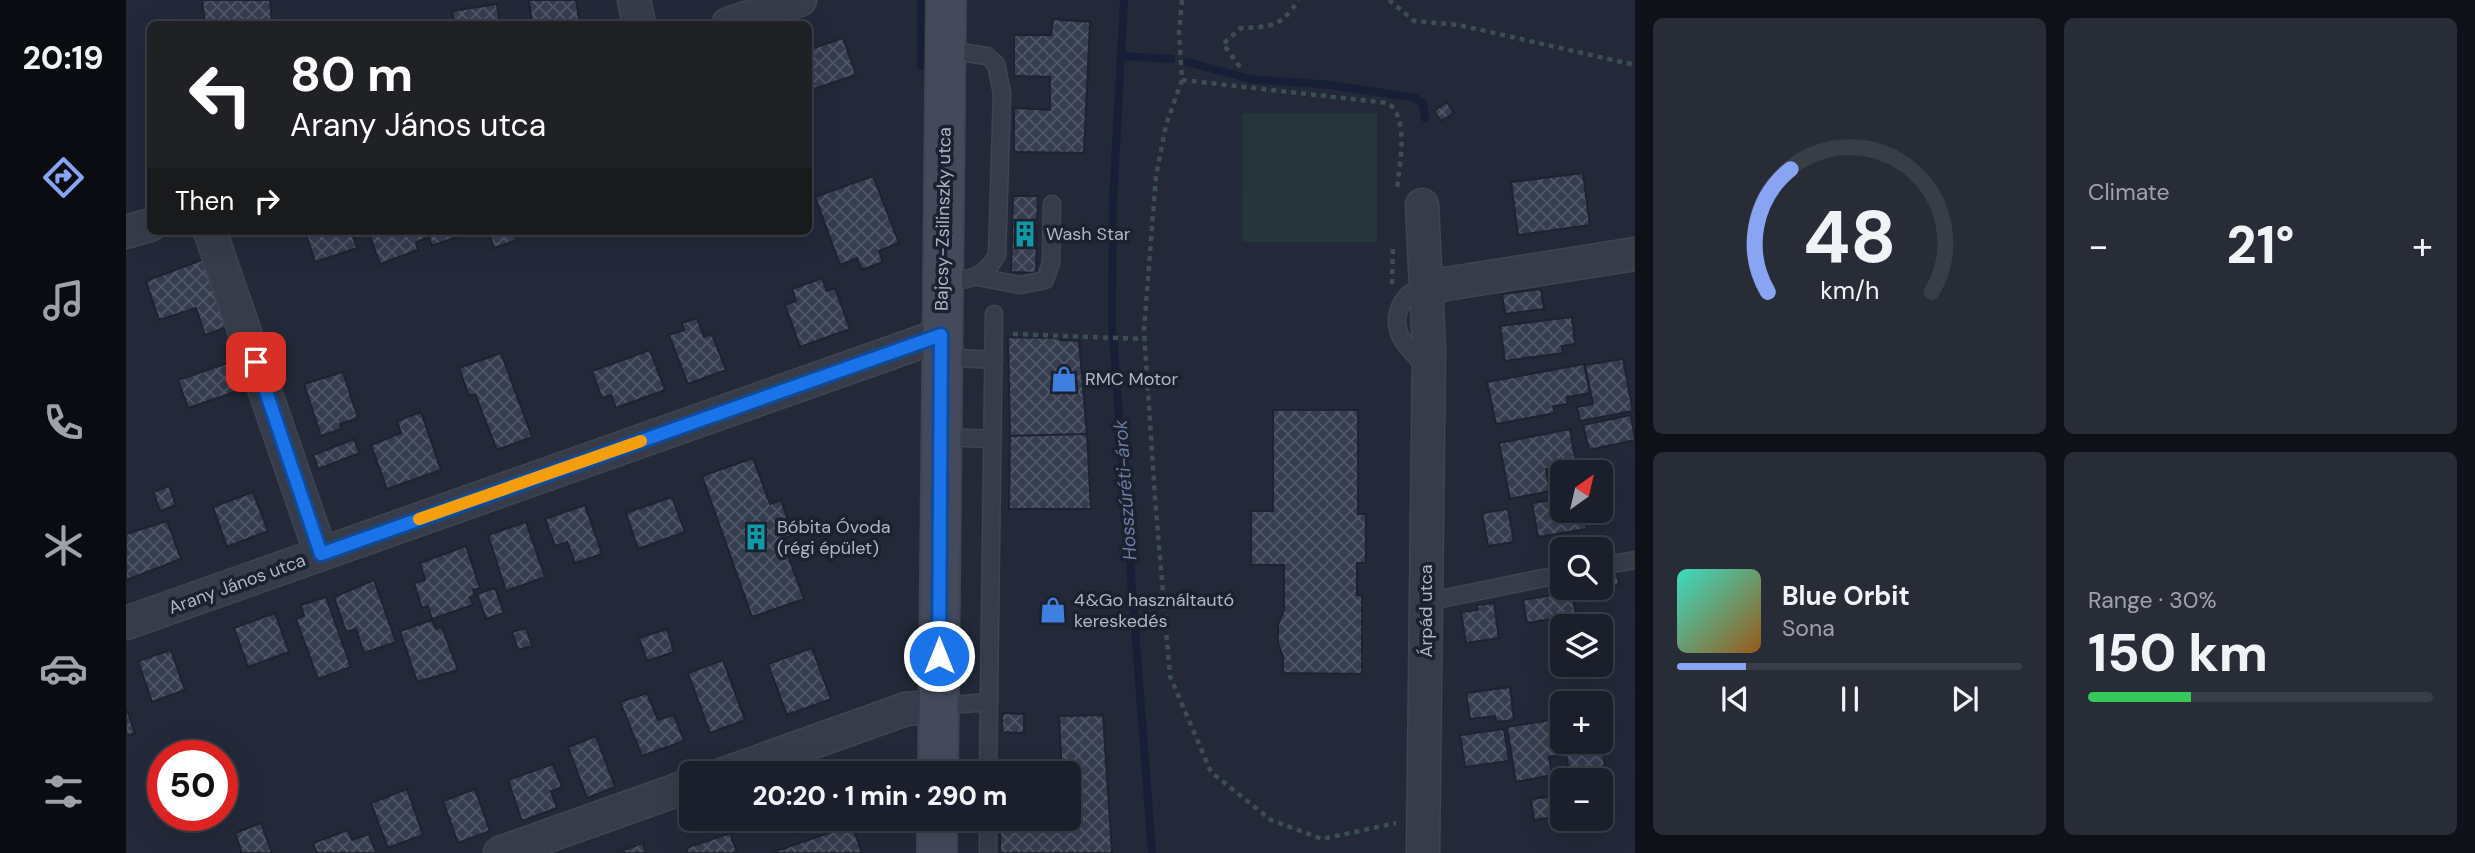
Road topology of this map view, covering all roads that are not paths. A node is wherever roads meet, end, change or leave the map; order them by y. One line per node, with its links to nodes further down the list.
1 (634, 0): 4 (street)
2 (800, 0): 5 (street)
3 (946, 0): 6 (main road, Bajcsy-Zsilinszky utca)
4 (638, 21)
5 (738, 21)
6 (945, 50): 13 (main road, Bajcsy-Zsilinszky utca); 13 (lane)
7 (1409, 203): 14 (street, Árpád utca)
8 (1052, 204): 13 (lane)
9 (147, 226): 10 (street)
10 (126, 232)
11 (211, 235): 21 (street)
12 (1635, 254): 14 (street)
13 (961, 280): 16 (main road, Bajcsy-Zsilinszky utca)
14 (1427, 288): 18 (street, Árpád utca); 18 (lane)
15 (994, 314): 17 (lane)
16 (941, 346): 17 (lane); 19 (main road, Bajcsy-Zsilinszky utca); 21 (street, Arany János utca)
17 (994, 360): 20 (lane)
18 (1429, 370): 25 (street, Árpád utca)
19 (941, 437): 20 (lane); 28 (main road, Bajcsy-Zsilinszky utca)
20 (993, 439): 27 (lane)
21 (321, 554): 26 (street, Arany János utca)
22 (1635, 560): 23 (lane)
23 (1613, 564)
24 (1550, 577): 25 (lane)
25 (1426, 602): 38 (street, Árpád utca)
26 (126, 623)
27 (989, 702): 28 (lane); 31 (lane)
28 (938, 706): 29 (street); 30 (main road, Bajcsy-Zsilinszky utca)
29 (760, 761)
30 (937, 761)
31 (988, 761)
32 (679, 789): 35 (street)
33 (937, 831): 36 (main road)
34 (988, 831): 37 (lane)
35 (500, 853)
36 (937, 853)
37 (988, 853)
38 (1423, 853)

